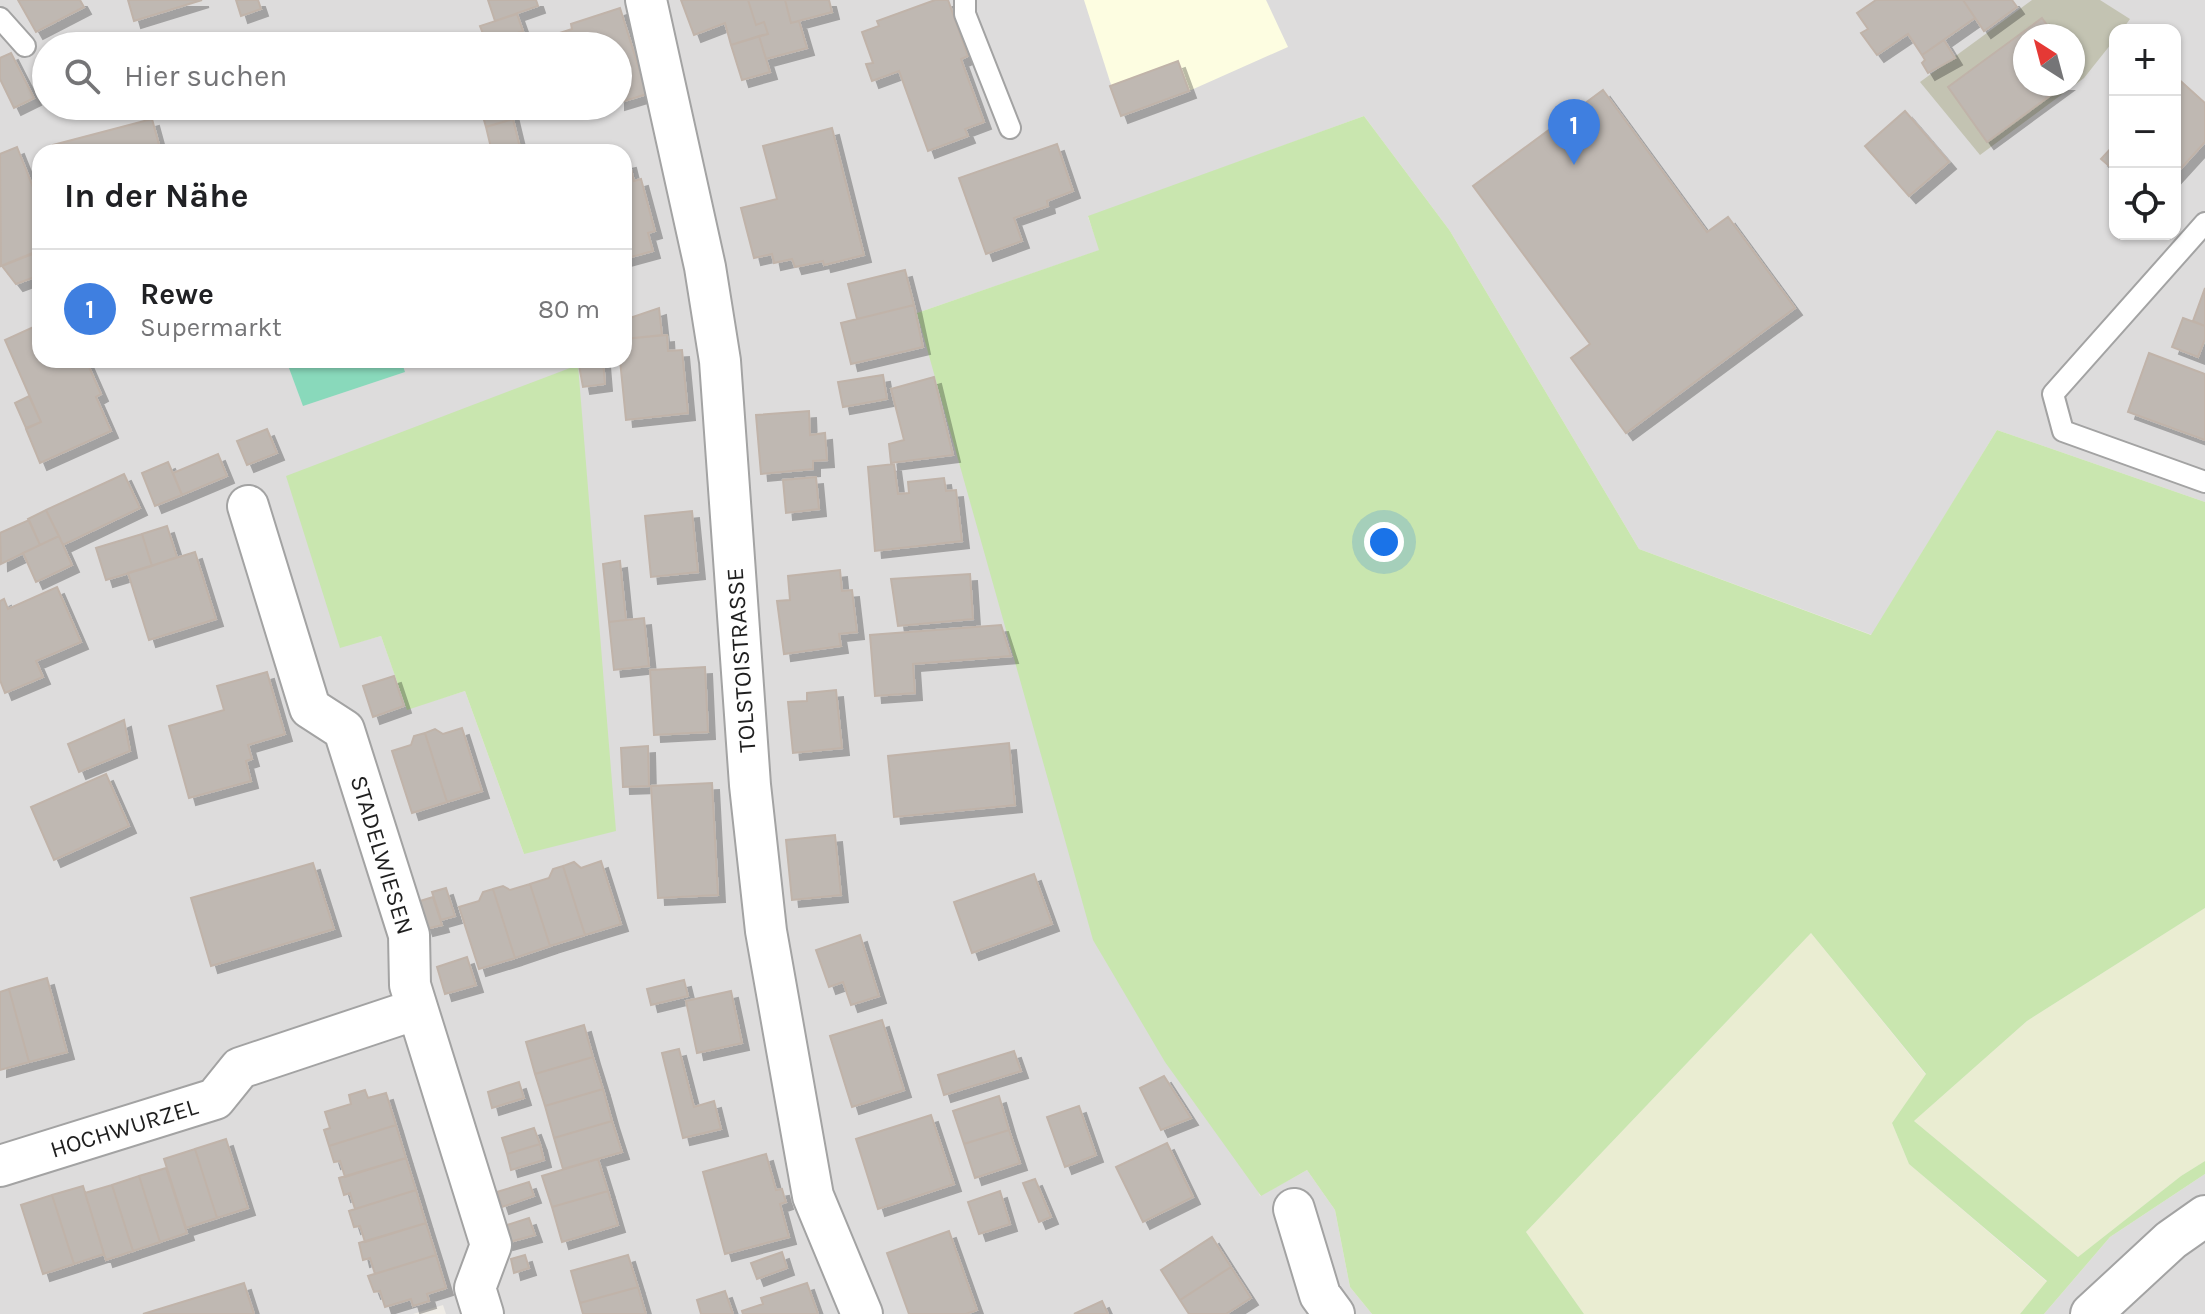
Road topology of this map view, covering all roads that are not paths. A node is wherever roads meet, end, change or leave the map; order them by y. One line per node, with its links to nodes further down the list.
1 (646, 0): 14 (street, TOLSTOISTRASSE)
2 (965, 0): 5 (lane)
3 (0, 18): 4 (lane)
4 (25, 46)
5 (1010, 128)
6 (2205, 223): 7 (lane)
7 (2205, 482)
8 (248, 506): 9 (street, STADELWIESEN)
9 (417, 1009): 10 (street, HOCHWURZEL); 13 (street, STADELWIESEN)
10 (0, 1166)
11 (1294, 1209): 15 (street)
12 (2205, 1216): 16 (street)
13 (483, 1314)
14 (862, 1314)
15 (1334, 1314)
16 (2091, 1314)

